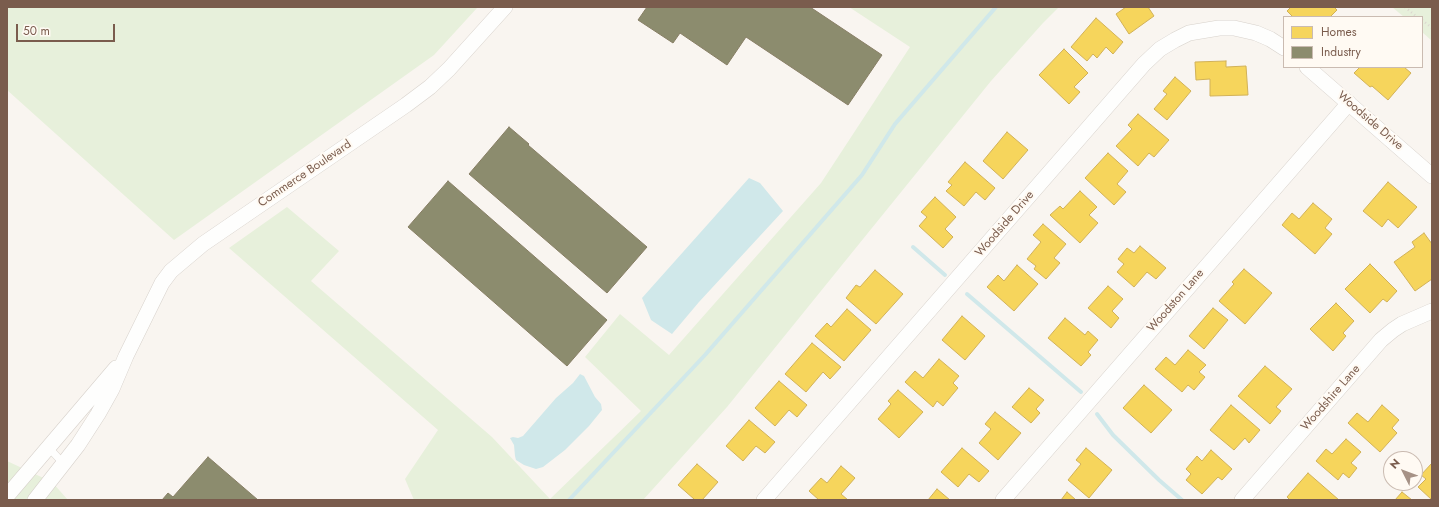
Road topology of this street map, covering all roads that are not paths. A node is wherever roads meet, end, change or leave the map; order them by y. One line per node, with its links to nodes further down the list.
1 (505, 7): 7 (street, Commerce Boulevard)
2 (1283, 47): 12 (street, Woodside Drive)
3 (1308, 68): 4 (street, Woodside Drive)
4 (1349, 103): 5 (street, Woodside Drive); 13 (street, Woodston Lane)
5 (1432, 176)
6 (1432, 311): 14 (street, Woodshire Lane)
7 (126, 356): 8 (street); 9 (street)
8 (48, 447): 9 (lane); 10 (street)
9 (64, 464): 11 (street)
10 (7, 496)
11 (35, 500)
12 (764, 500)
13 (1004, 500)
14 (1242, 500)

